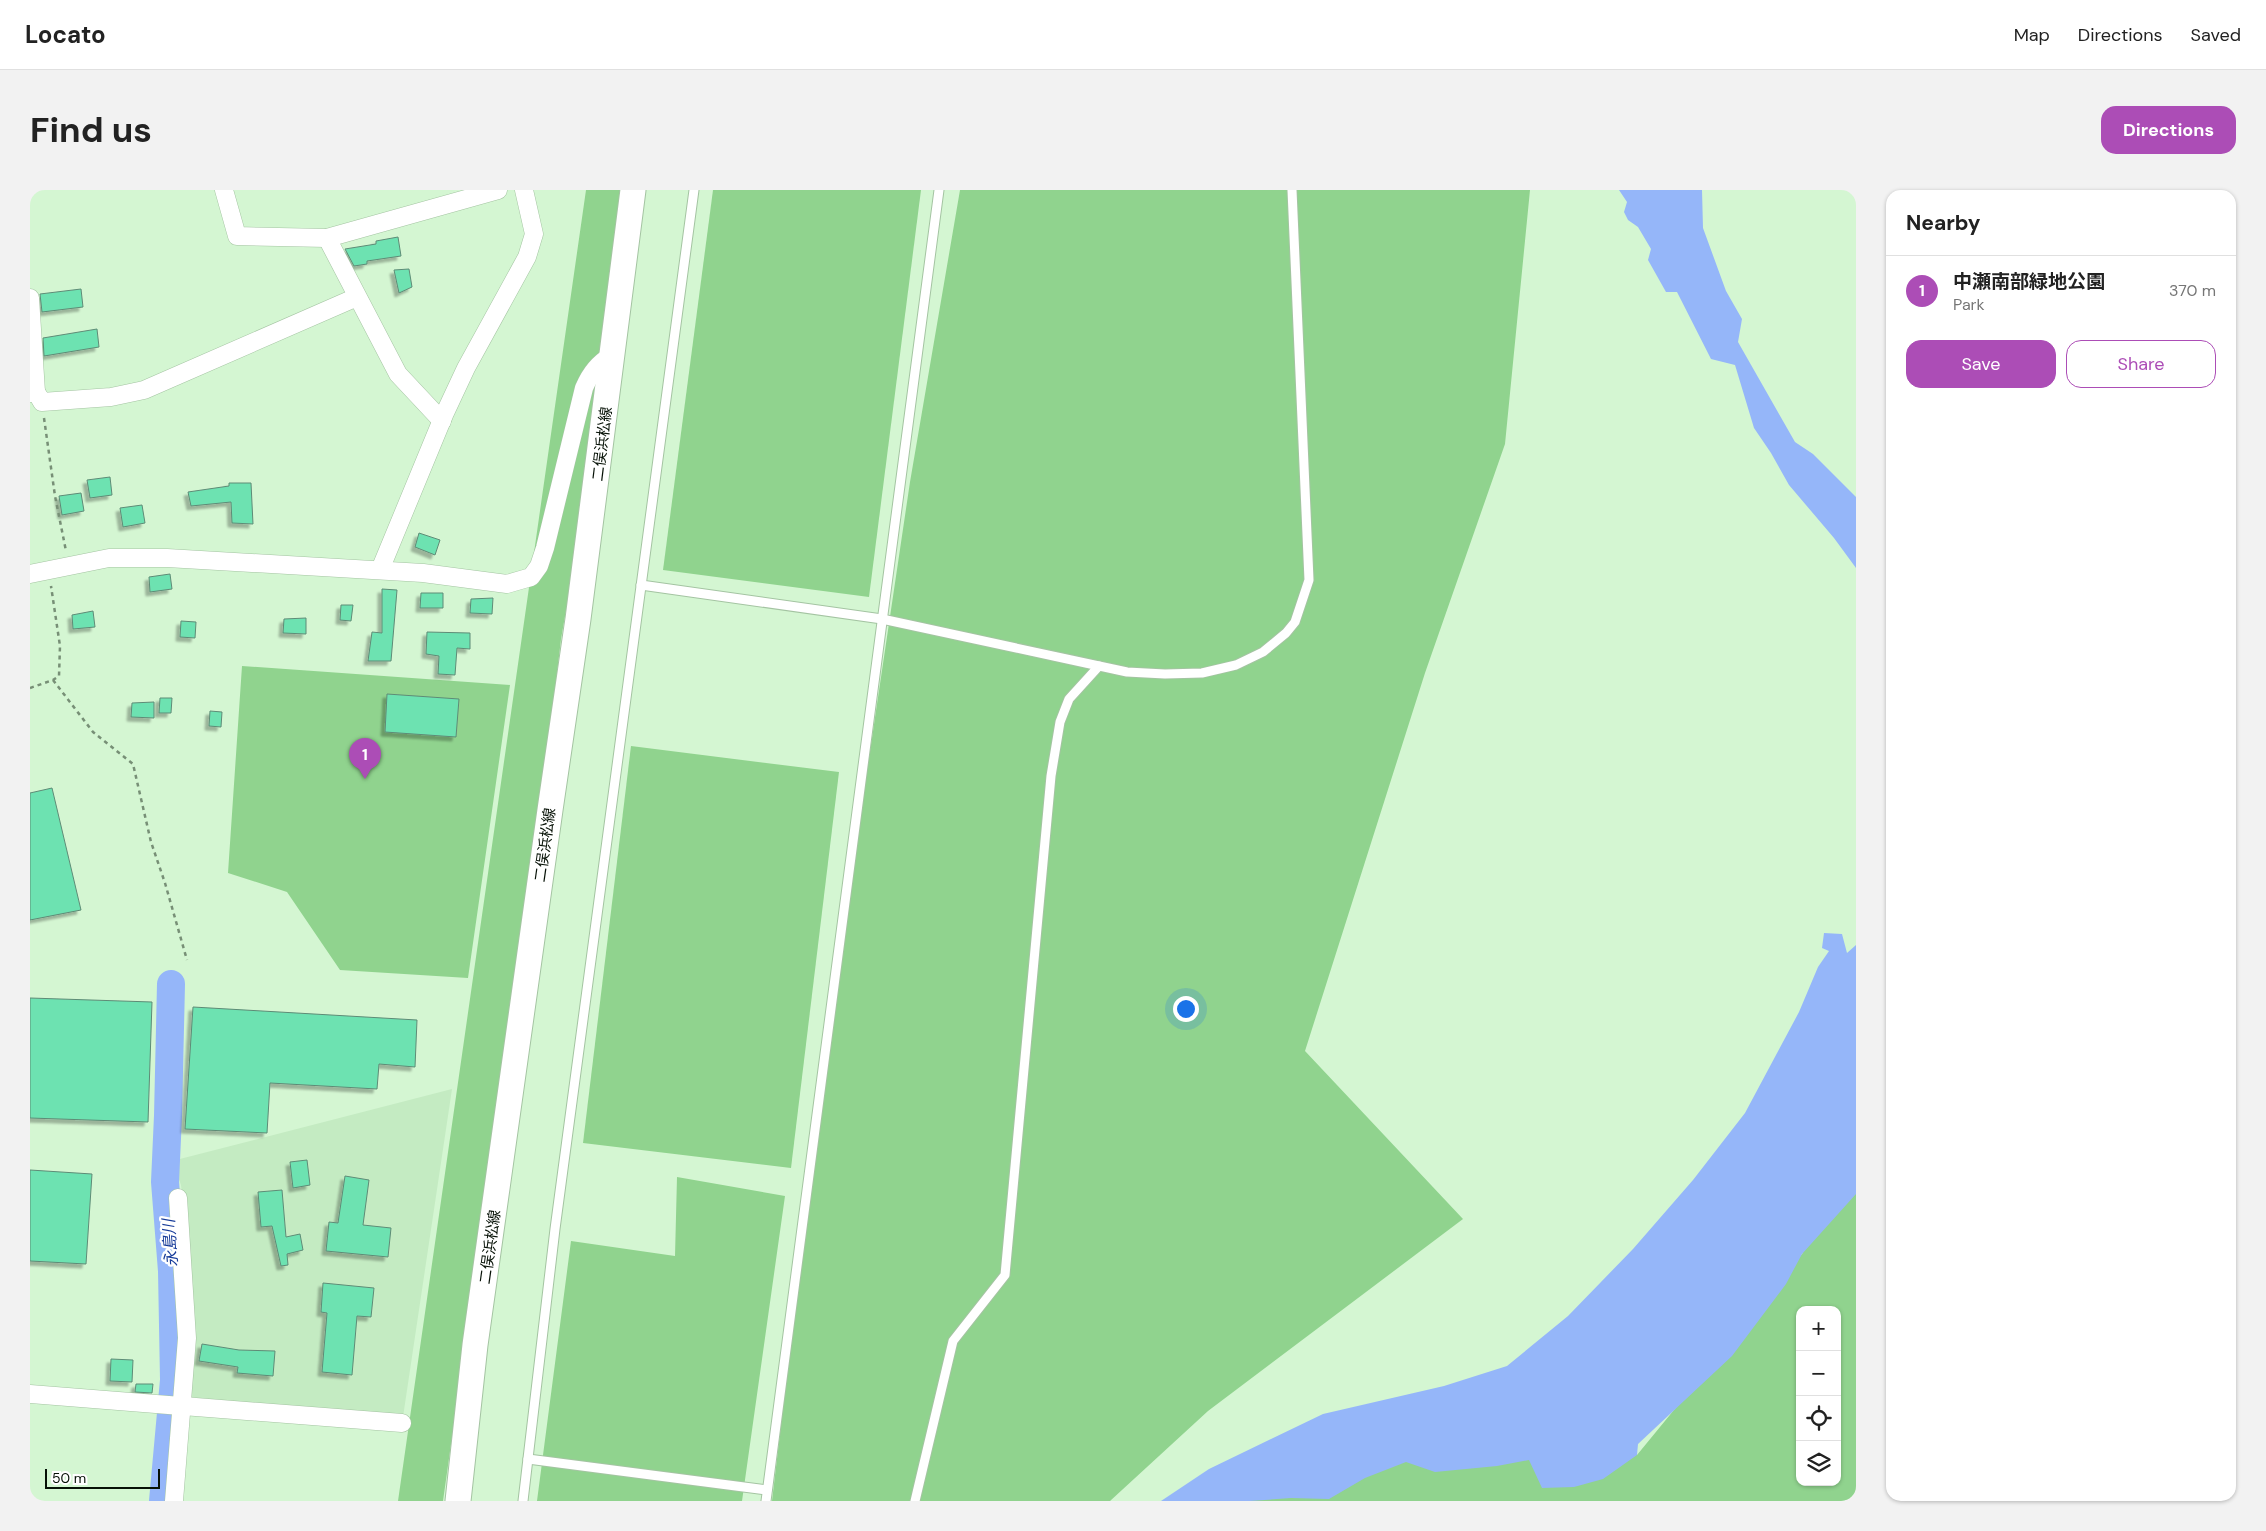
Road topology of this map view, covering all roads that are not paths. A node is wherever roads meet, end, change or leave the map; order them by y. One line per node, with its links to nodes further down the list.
1 (224, 190): 8 (street)
2 (498, 190): 8 (street)
3 (524, 190): 13 (street)
4 (633, 190): 11 (main road, 二俣浜松線)
5 (694, 190): 16 (lane)
6 (939, 190): 17 (lane)
7 (1292, 190): 18 (lane)
8 (327, 238): 9 (street)
9 (357, 296): 12 (street); 13 (street)
10 (30, 298): 12 (street)
11 (613, 354): 14 (street); 26 (main road, 二俣浜松線)
12 (36, 396)
13 (442, 421): 14 (street)
14 (380, 570): 15 (street)
15 (30, 574)
16 (641, 585): 17 (lane); 23 (lane)
17 (882, 619): 18 (lane); 24 (lane)
18 (1099, 666): 29 (lane)
19 (178, 1198): 21 (street)
20 (30, 1394): 21 (street)
21 (176, 1406): 22 (street); 25 (street)
22 (402, 1423)
23 (528, 1459): 24 (lane); 27 (lane)
24 (767, 1490): 28 (lane)
25 (174, 1501)
26 (458, 1501)
27 (523, 1501)
28 (766, 1501)
29 (915, 1501)

